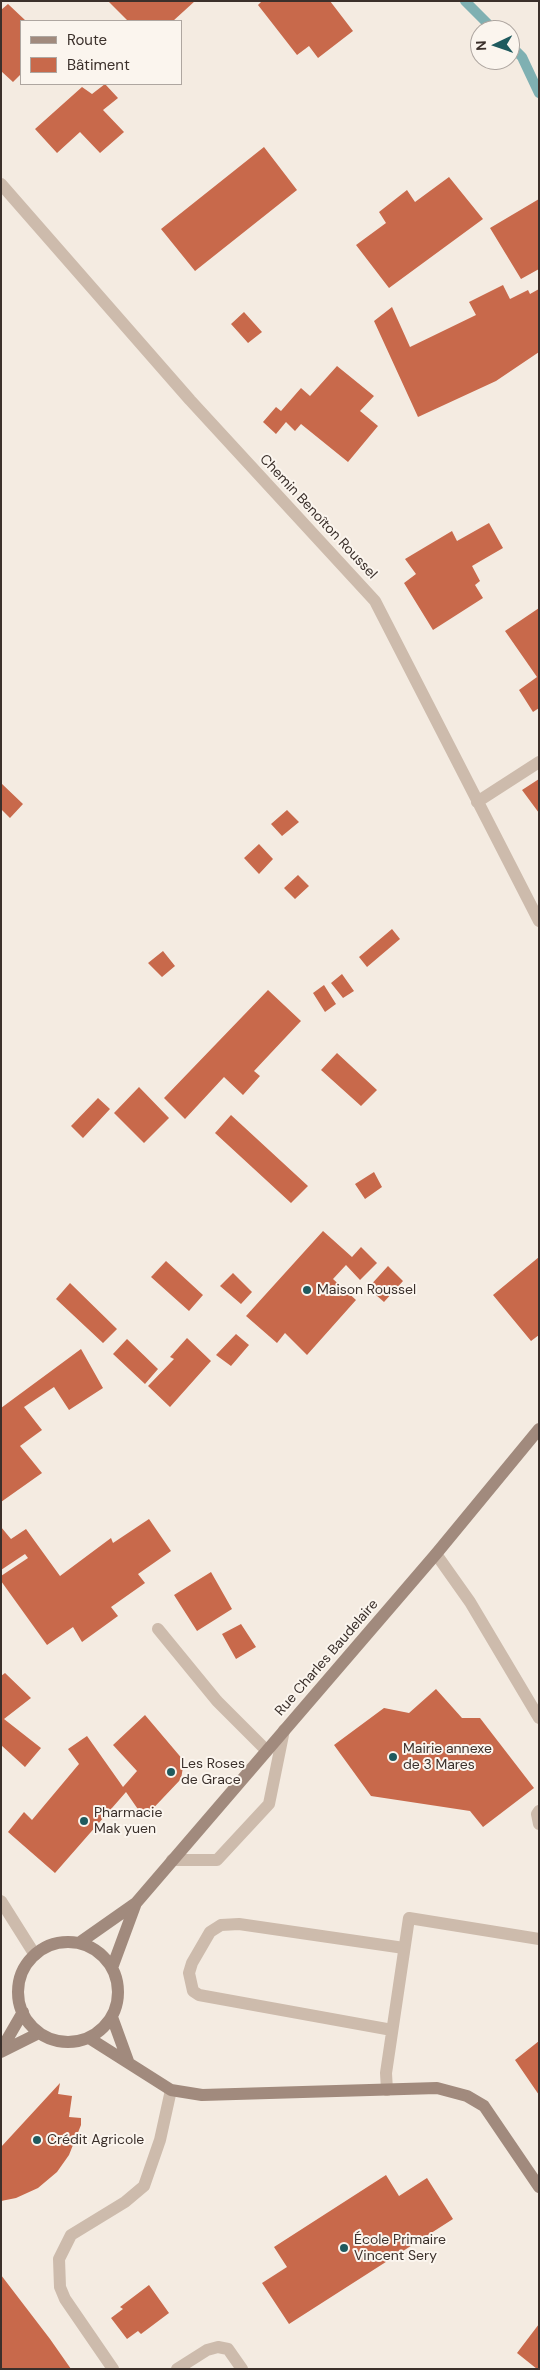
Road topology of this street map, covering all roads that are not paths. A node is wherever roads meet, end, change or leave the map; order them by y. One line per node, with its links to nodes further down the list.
1 (1, 184): 3 (street, Chemin Benoîton Roussel)
2 (539, 762): 3 (street)
3 (477, 802): 4 (street, Chemin Benoîton Roussel)
4 (539, 921)
5 (539, 1429): 6 (main road, Rue Charles Baudelaire)
6 (436, 1554): 8 (street); 9 (main road, Rue Charles Baudelaire)
7 (158, 1629): 10 (street)
8 (539, 1718)
9 (284, 1730): 10 (main road, Rue Charles Baudelaire); 13 (street)
10 (266, 1750): 13 (main road, Rue Charles Baudelaire)
11 (539, 1811): 12 (street)
12 (539, 1824)
13 (172, 1860): 15 (main road, Rue Charles Baudelaire)
14 (1, 1901): 19 (street)
15 (136, 1903): 17 (main road, Rue Charles Baudelaire); 20 (main road, Rue Charles Baudelaire)
16 (539, 1939): 18 (street)
17 (79, 1943): 19 (main road); 20 (main road)
18 (404, 1948): 23 (street); 23 (street)
19 (35, 1954): 21 (main road)
20 (112, 1968): 22 (main road)
21 (23, 2012): 24 (main road); 26 (main road)
22 (112, 2017): 25 (main road); 27 (main road)
23 (392, 2030): 29 (street)
24 (39, 2032): 25 (main road); 26 (main road)
25 (88, 2038): 27 (main road)
26 (1, 2051)
27 (128, 2061): 28 (main road)
28 (171, 2090): 29 (main road); 31 (street)
29 (387, 2090): 30 (main road)
30 (539, 2187)
31 (113, 2369)
32 (177, 2369): 33 (street)
33 (242, 2369)

